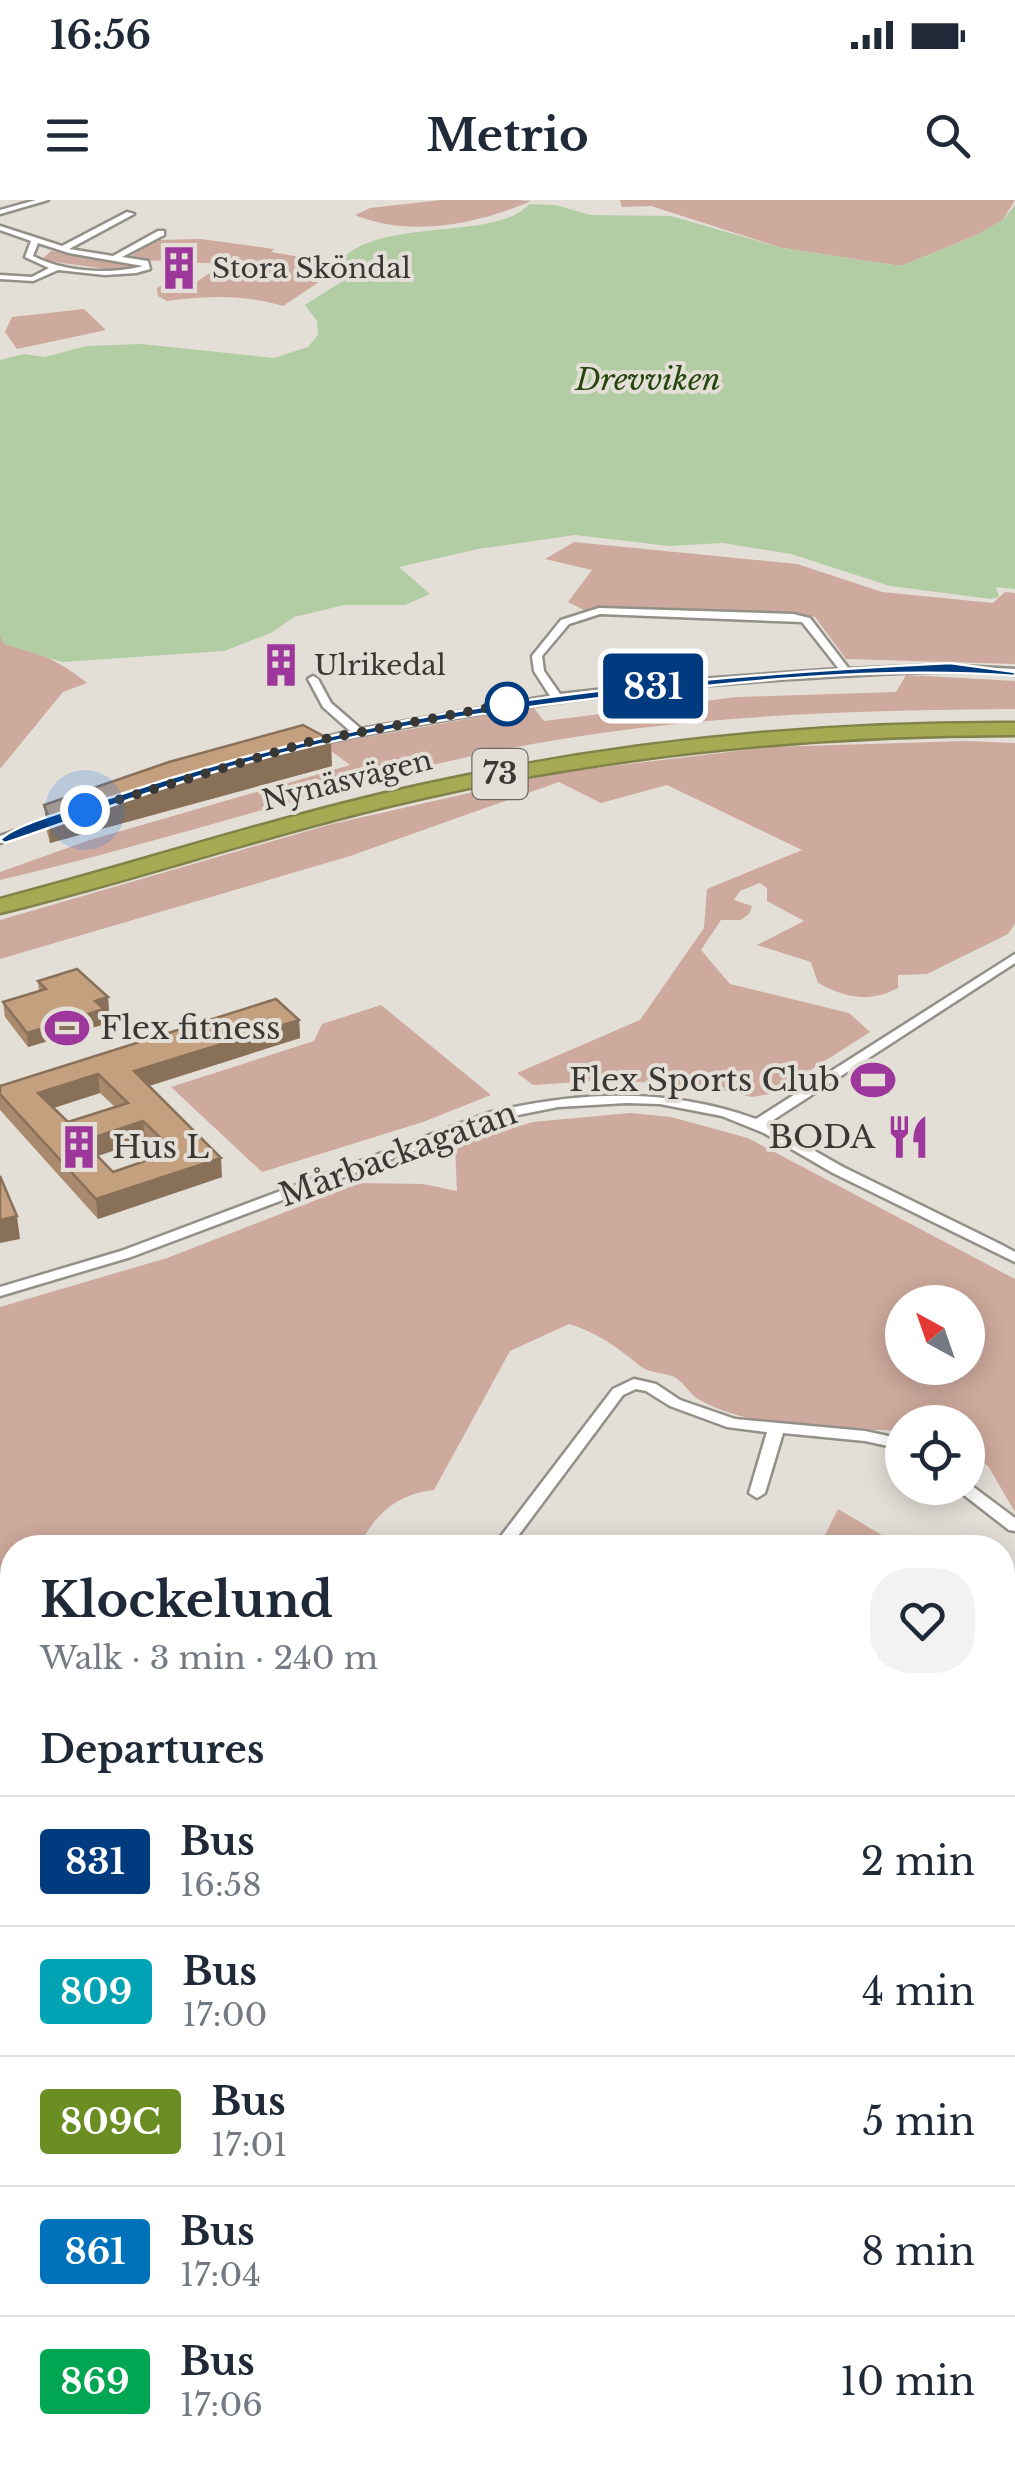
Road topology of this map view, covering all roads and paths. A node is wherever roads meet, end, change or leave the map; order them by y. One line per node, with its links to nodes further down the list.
1 (44, 200): 2 (street)
2 (0, 212)
3 (130, 214): 7 (street)
4 (0, 228): 6 (street)
5 (162, 233): 8 (street)
6 (35, 241): 7 (street); 9 (street)
7 (63, 249): 8 (street)
8 (114, 258): 9 (street)
9 (56, 267): 10 (street)
10 (0, 276)
11 (846, 672): 12 (street); 14 (street); 14 (street)
12 (1015, 675)
13 (313, 680): 17 (street)
14 (556, 697): 17 (street)
15 (1015, 716): 21 (highway, Nynäsvägen / 73)
16 (1015, 729): 22 (highway, Nynäsvägen / 73)
17 (358, 732): 18 (street)
18 (290, 748)
19 (81, 812): 20 (street)
20 (0, 840)
21 (0, 889)
22 (0, 906)
23 (1015, 958): 24 (street)
24 (757, 1124): 25 (street, Mårbackagatan); 26 (street, Mårbackagatan)
25 (1015, 1258)
26 (0, 1292)
27 (776, 1430): 28 (street); 29 (street); 32 (street)
28 (885, 1440)
29 (757, 1493)
30 (985, 1503): 31 (street)
31 (1015, 1526)
32 (510, 1535)

